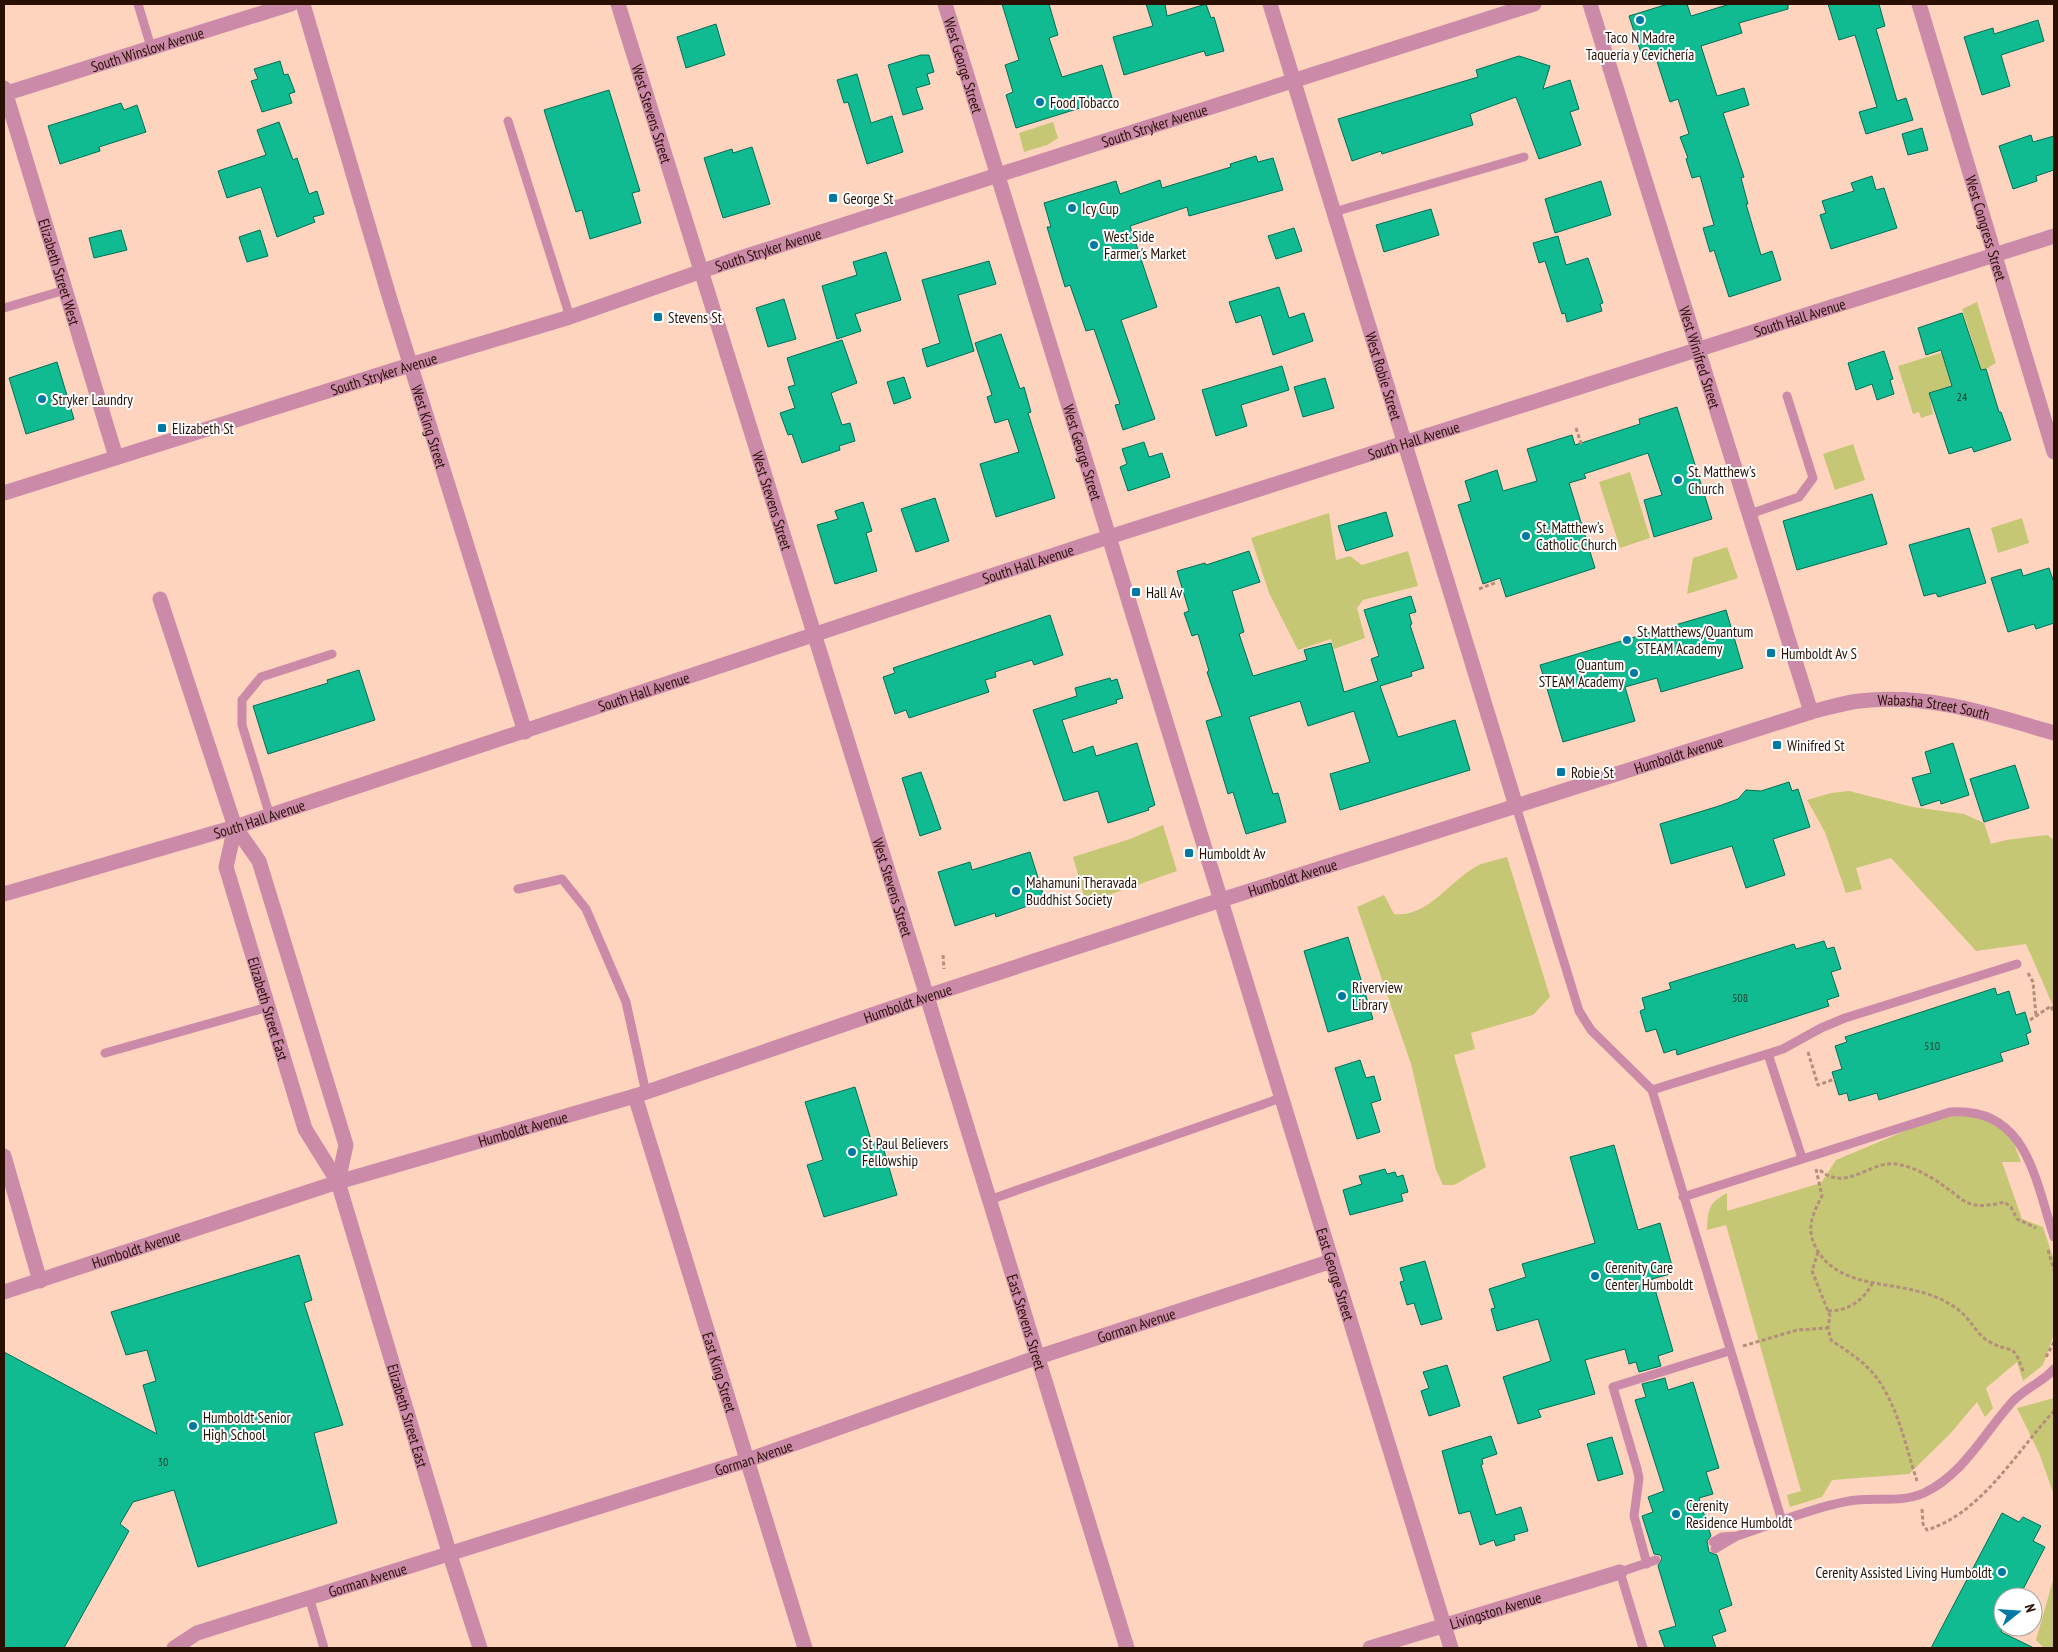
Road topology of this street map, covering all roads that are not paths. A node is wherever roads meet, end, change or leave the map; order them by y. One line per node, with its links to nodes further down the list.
1 (138, 4): 10 (lane)
2 (291, 4): 10 (street, South Winslow Avenue)
3 (303, 4): 24 (street, West King Street)
4 (618, 4): 19 (street, West Stevens Street)
5 (946, 4): 15 (street, West George Street)
6 (1270, 4): 11 (street, West Robie Street)
7 (1534, 4): 11 (street, South Stryker Avenue)
8 (1590, 4): 23 (street, West Winifred Street)
9 (1919, 4): 18 (street, West Congress Street)
10 (151, 47): 12 (street, South Winslow Avenue)
11 (1293, 80): 15 (street, South Stryker Avenue); 16 (street, West Robie Street)
12 (4, 92): 20 (street, Elizabeth Street West)
13 (508, 121): 22 (lane)
14 (1524, 157): 16 (lane)
15 (998, 175): 19 (street, South Stryker Avenue); 31 (street, West George Street)
16 (1334, 212): 26 (street, West Robie Street)
17 (2054, 236): 18 (street, South Hall Avenue)
18 (1994, 255): 23 (street, South Hall Avenue); 27 (street, West Congress Street)
19 (702, 271): 22 (street, South Stryker Avenue); 33 (street, West Stevens Street)
20 (65, 290): 21 (lane); 28 (street, Elizabeth Street West)
21 (4, 308)
22 (570, 317): 24 (street, South Stryker Avenue)
23 (1699, 349): 26 (street, South Hall Avenue); 30 (street, West Winifred Street)
24 (410, 364): 28 (street, South Stryker Avenue); 36 (street, West King Street)
25 (1787, 396): 30 (lane)
26 (1405, 444): 31 (street, South Hall Avenue); 38 (street, West Robie Street)
27 (2054, 452)
28 (116, 457): 29 (street, South Stryker Avenue)
29 (4, 493)
30 (1750, 514): 35 (street, West Winifred Street)
31 (1109, 538): 33 (street, South Hall Avenue); 43 (street, West George Street)
32 (160, 599): 40 (street, Elizabeth Street East)
33 (814, 633): 36 (street, South Hall Avenue); 45 (street, West Stevens Street)
34 (332, 654): 39 (lane)
35 (1811, 712): 37 (street, Wabasha Street South); 38 (street, Humboldt Avenue)
36 (525, 732): 39 (street, South Hall Avenue)
37 (2054, 733)
38 (1516, 806): 43 (street, Humboldt Avenue); 49 (lane)
39 (270, 816): 40 (street, South Hall Avenue)
40 (235, 827): 42 (street, South Hall Avenue); 46 (street, Elizabeth Street East); 54 (street, Elizabeth Street East)
41 (518, 889): 50 (lane)
42 (4, 894)
43 (1221, 900): 45 (street, Humboldt Avenue); 51 (street, East George Street)
44 (2018, 968): 48 (lane)
45 (927, 996): 50 (street, Humboldt Avenue); 56 (street, East Stevens Street)
46 (268, 1007): 47 (lane); 54 (street, Elizabeth Street East)
47 (105, 1053)
48 (1768, 1054): 49 (lane); 53 (lane)
49 (1652, 1090): 55 (lane)
50 (640, 1095): 54 (street, Humboldt Avenue); 64 (street, East King Street)
51 (1281, 1098): 56 (lane); 58 (street, East George Street)
52 (4, 1156): 59 (street)
53 (1802, 1158): 55 (lane); 57 (lane)
54 (338, 1182): 59 (street, Humboldt Avenue); 67 (street, Elizabeth Street East)
55 (1684, 1197): 61 (lane)
56 (989, 1200): 62 (street, East Stevens Street)
57 (2054, 1237)
58 (1332, 1261): 62 (street, Gorman Avenue); 70 (street, East George Street)
59 (40, 1281): 60 (street, Humboldt Avenue)
60 (4, 1292)
61 (1729, 1351): 65 (lane); 68 (lane)
62 (1038, 1357): 64 (street, Gorman Avenue); 75 (street, East Stevens Street)
63 (2054, 1369): 65 (lane)
64 (748, 1460): 67 (street, Gorman Avenue); 74 (street, East King Street)
65 (1782, 1522): 66 (lane)
66 (1714, 1546)
67 (449, 1552): 69 (street, Gorman Avenue); 73 (street, Elizabeth Street East)
68 (1620, 1572): 70 (street, Livingston Avenue); 78 (lane)
69 (309, 1597): 71 (street, Gorman Avenue); 72 (lane)
70 (1443, 1625): 76 (street, Livingston Avenue); 77 (street, East George Street)
71 (174, 1648)
72 (324, 1648)
73 (480, 1648)
74 (805, 1648)
75 (1127, 1648)
76 (1370, 1648)
77 (1451, 1648)
78 (1643, 1648)

